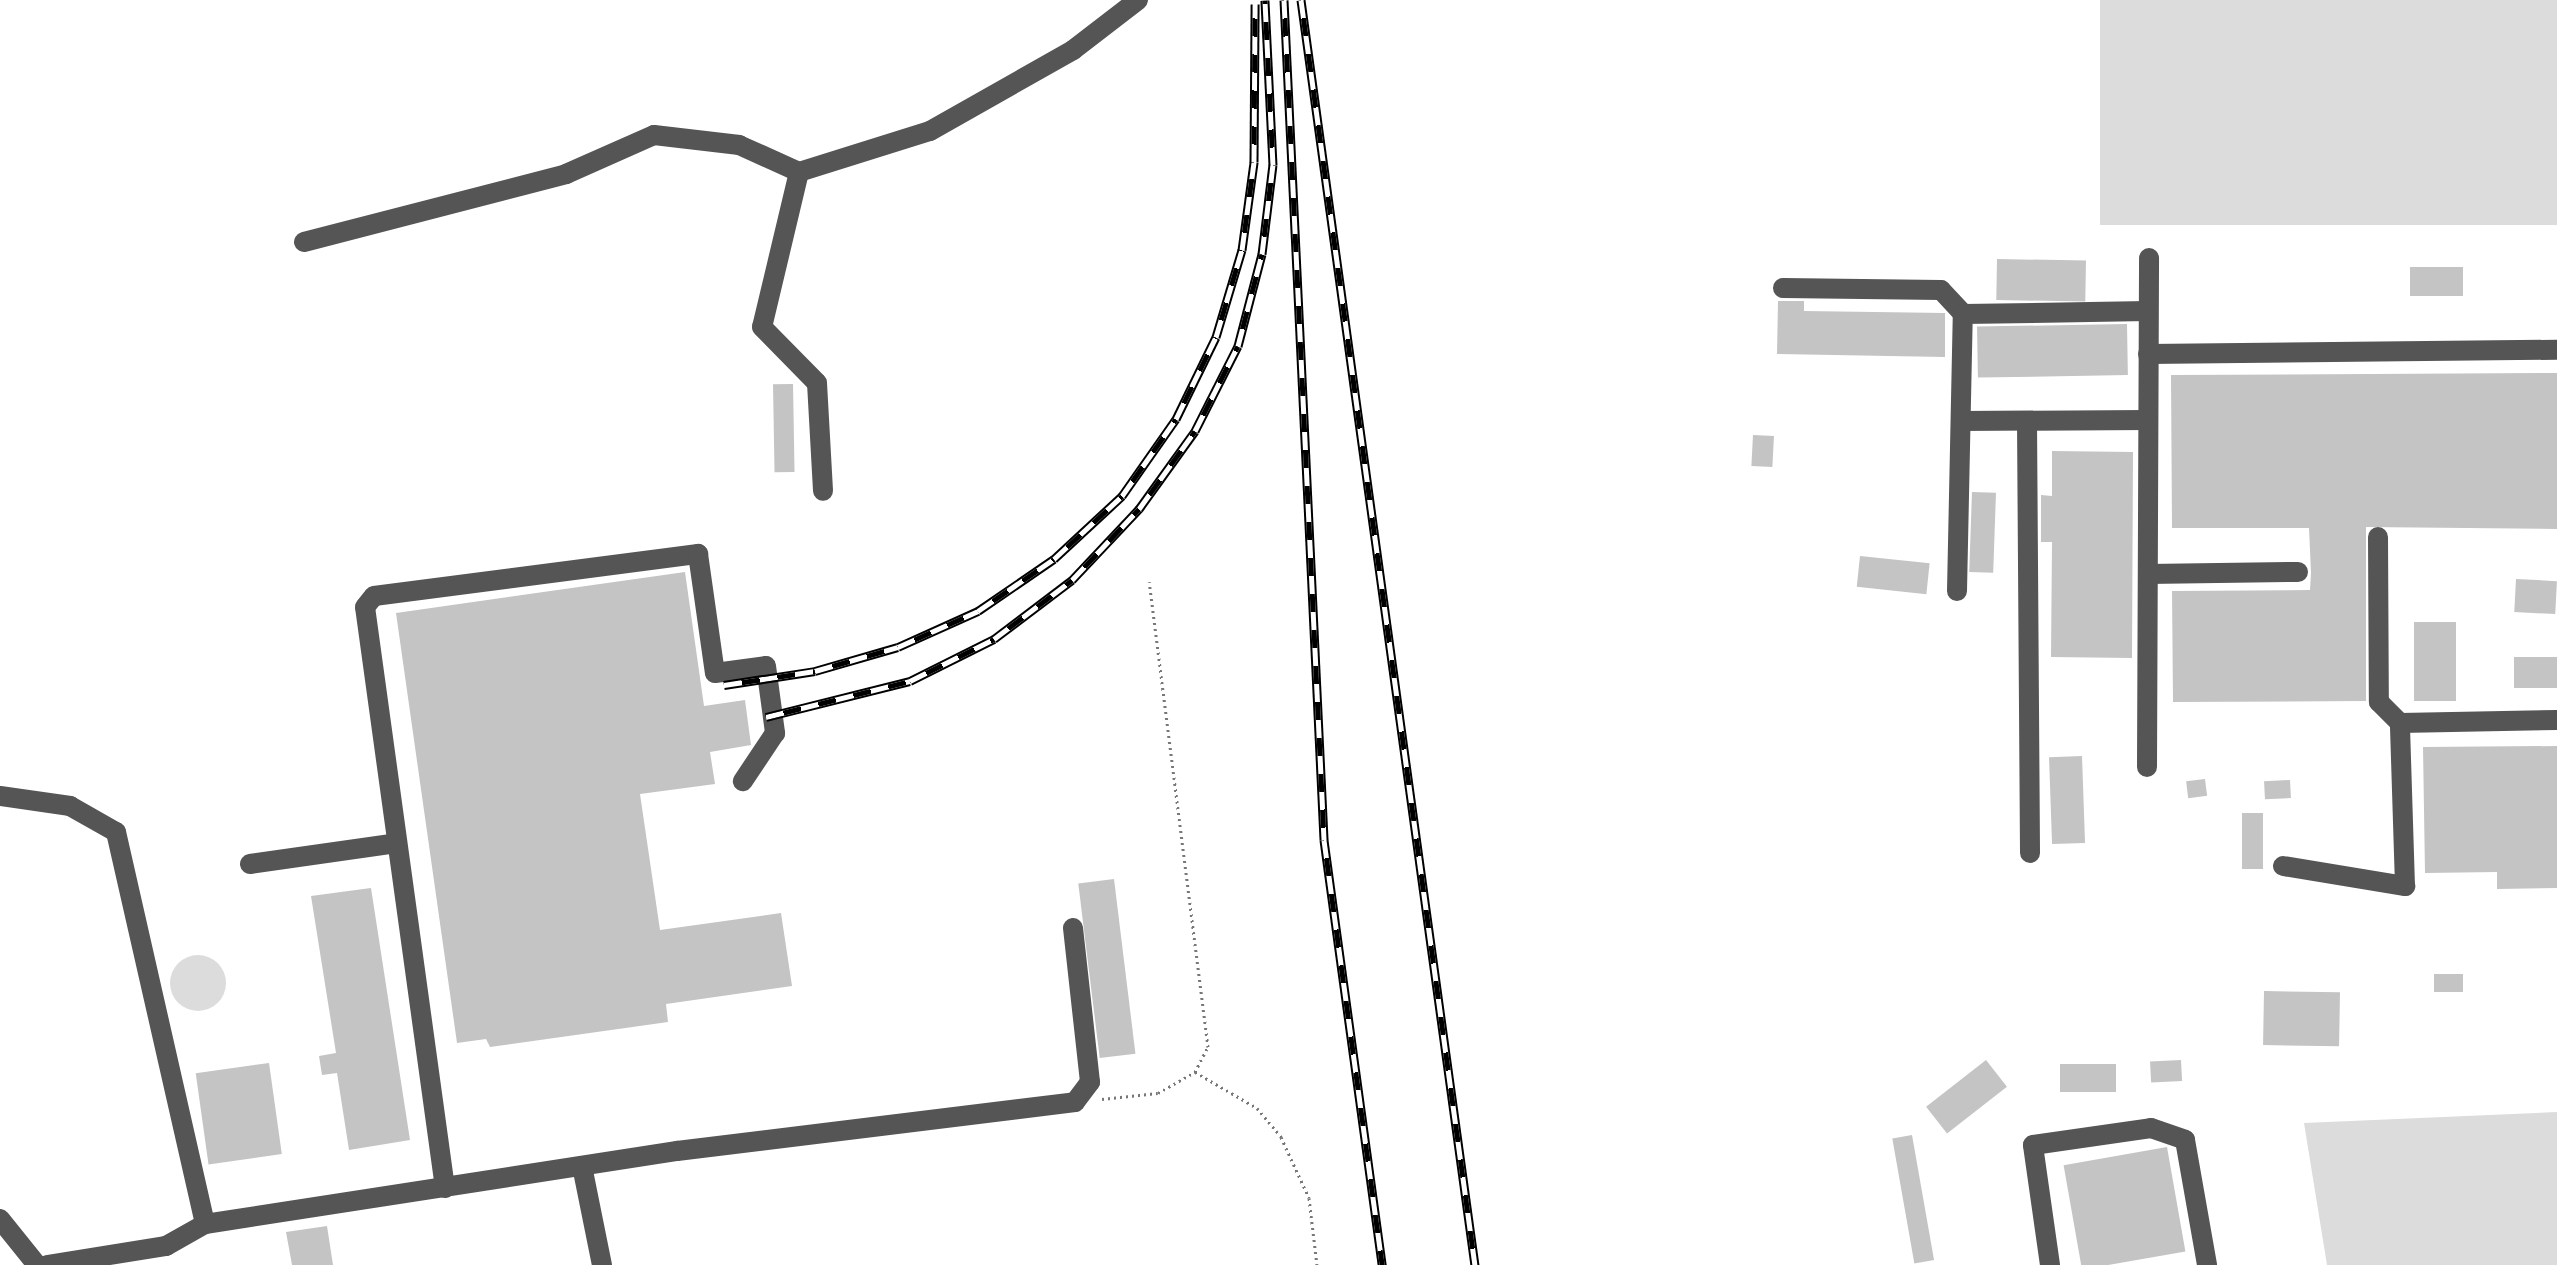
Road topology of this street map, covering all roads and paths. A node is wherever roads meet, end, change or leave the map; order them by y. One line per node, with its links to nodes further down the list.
1 (1138, 0): 2 (street)
2 (799, 172): 3 (street); 13 (street)
3 (304, 242)
4 (2149, 258): 6 (street)
5 (1783, 288): 7 (street)
6 (2148, 311): 7 (street); 9 (street)
7 (1963, 314): 11 (street)
8 (2557, 350): 9 (street)
9 (2148, 354): 10 (street)
10 (2148, 420): 12 (street); 16 (street)
11 (1961, 421): 12 (street); 18 (street)
12 (2027, 421): 25 (street)
13 (823, 491)
14 (2378, 537): 20 (street)
15 (2298, 572): 16 (street)
16 (2148, 574): 21 (street)
17 (1149, 582): 29 (path)
18 (1957, 591)
19 (2557, 720): 20 (street)
20 (2400, 723): 27 (street)
21 (2147, 767)
22 (743, 781): 24 (street)
23 (0, 796): 34 (street)
24 (397, 843): 26 (street); 32 (street)
25 (2030, 853)
26 (250, 864)
27 (2283, 866)
28 (1073, 928): 30 (street)
29 (1195, 1072): 30 (path); 38 (path)
30 (1075, 1102): 31 (street)
31 (582, 1166): 32 (street); 37 (street)
32 (445, 1188): 34 (street)
33 (0, 1219): 35 (street)
34 (205, 1224): 36 (street)
35 (37, 1265)
36 (47, 1265)
37 (602, 1265)
38 (1317, 1265)
39 (2050, 1265): 40 (street)
40 (2207, 1265)

